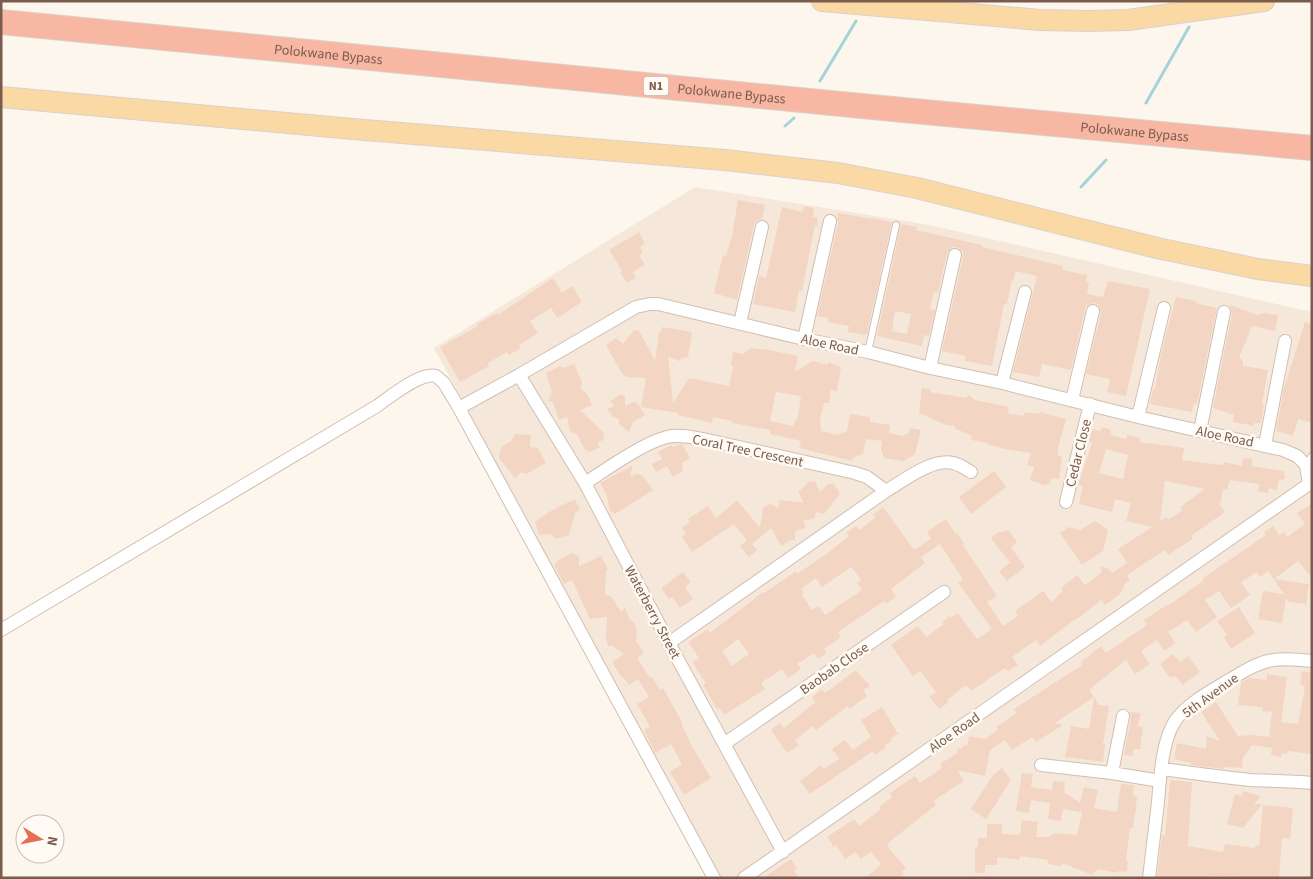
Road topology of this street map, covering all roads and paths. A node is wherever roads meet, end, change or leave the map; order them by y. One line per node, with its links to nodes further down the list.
1 (822, 1): 3 (main road)
2 (1264, 1): 3 (main road)
3 (1227, 4)
4 (1, 22): 6 (highway, Polokwane Bypass / N1)
5 (1, 97): 11 (main road)
6 (1312, 148)
7 (830, 221): 17 (street)
8 (896, 226): 19 (lane)
9 (762, 227): 16 (street)
10 (955, 255): 20 (street)
11 (1312, 276)
12 (1025, 292): 22 (street)
13 (1164, 308): 26 (street)
14 (1093, 310): 23 (street)
15 (1224, 312): 27 (street)
16 (740, 323): 17 (street, Aloe Road); 21 (street, Aloe Road)
17 (804, 339): 19 (street, Aloe Road)
18 (1285, 341): 28 (street)
19 (868, 352): 20 (street, Aloe Road)
20 (930, 368): 22 (street, Aloe Road)
21 (520, 375): 25 (street, Aloe Road); 31 (street, Waterberry Street)
22 (1002, 383): 23 (street, Aloe Road)
23 (1072, 400): 24 (street, Aloe Road)
24 (1090, 404): 26 (street, Aloe Road); 34 (street, Cedar Close)
25 (464, 405): 36 (street); 46 (street)
26 (1138, 417): 27 (street, Aloe Road)
27 (1200, 431): 28 (street, Aloe Road)
28 (1266, 445): 29 (street, Aloe Road)
29 (1309, 460): 32 (street, Aloe Road)
30 (971, 472): 33 (street)
31 (585, 483): 33 (street, Coral Tree Crescent); 37 (street, Waterberry Street)
32 (1310, 484): 45 (street, Aloe Road)
33 (886, 492): 37 (street)
34 (1066, 502)
35 (944, 592): 40 (street, Baobab Close)
36 (1, 630)
37 (669, 643): 40 (street, Waterberry Street)
38 (1312, 661): 43 (street, 5th Avenue)
39 (1123, 716): 42 (street)
40 (724, 744): 45 (street, Waterberry Street)
41 (1042, 765): 42 (street)
42 (1112, 773): 43 (street)
43 (1161, 775): 44 (street); 48 (street, 5th Avenue)
44 (1312, 783)
45 (782, 852): 47 (street, Aloe Road)
46 (714, 878)
47 (744, 878)
48 (1149, 878)

